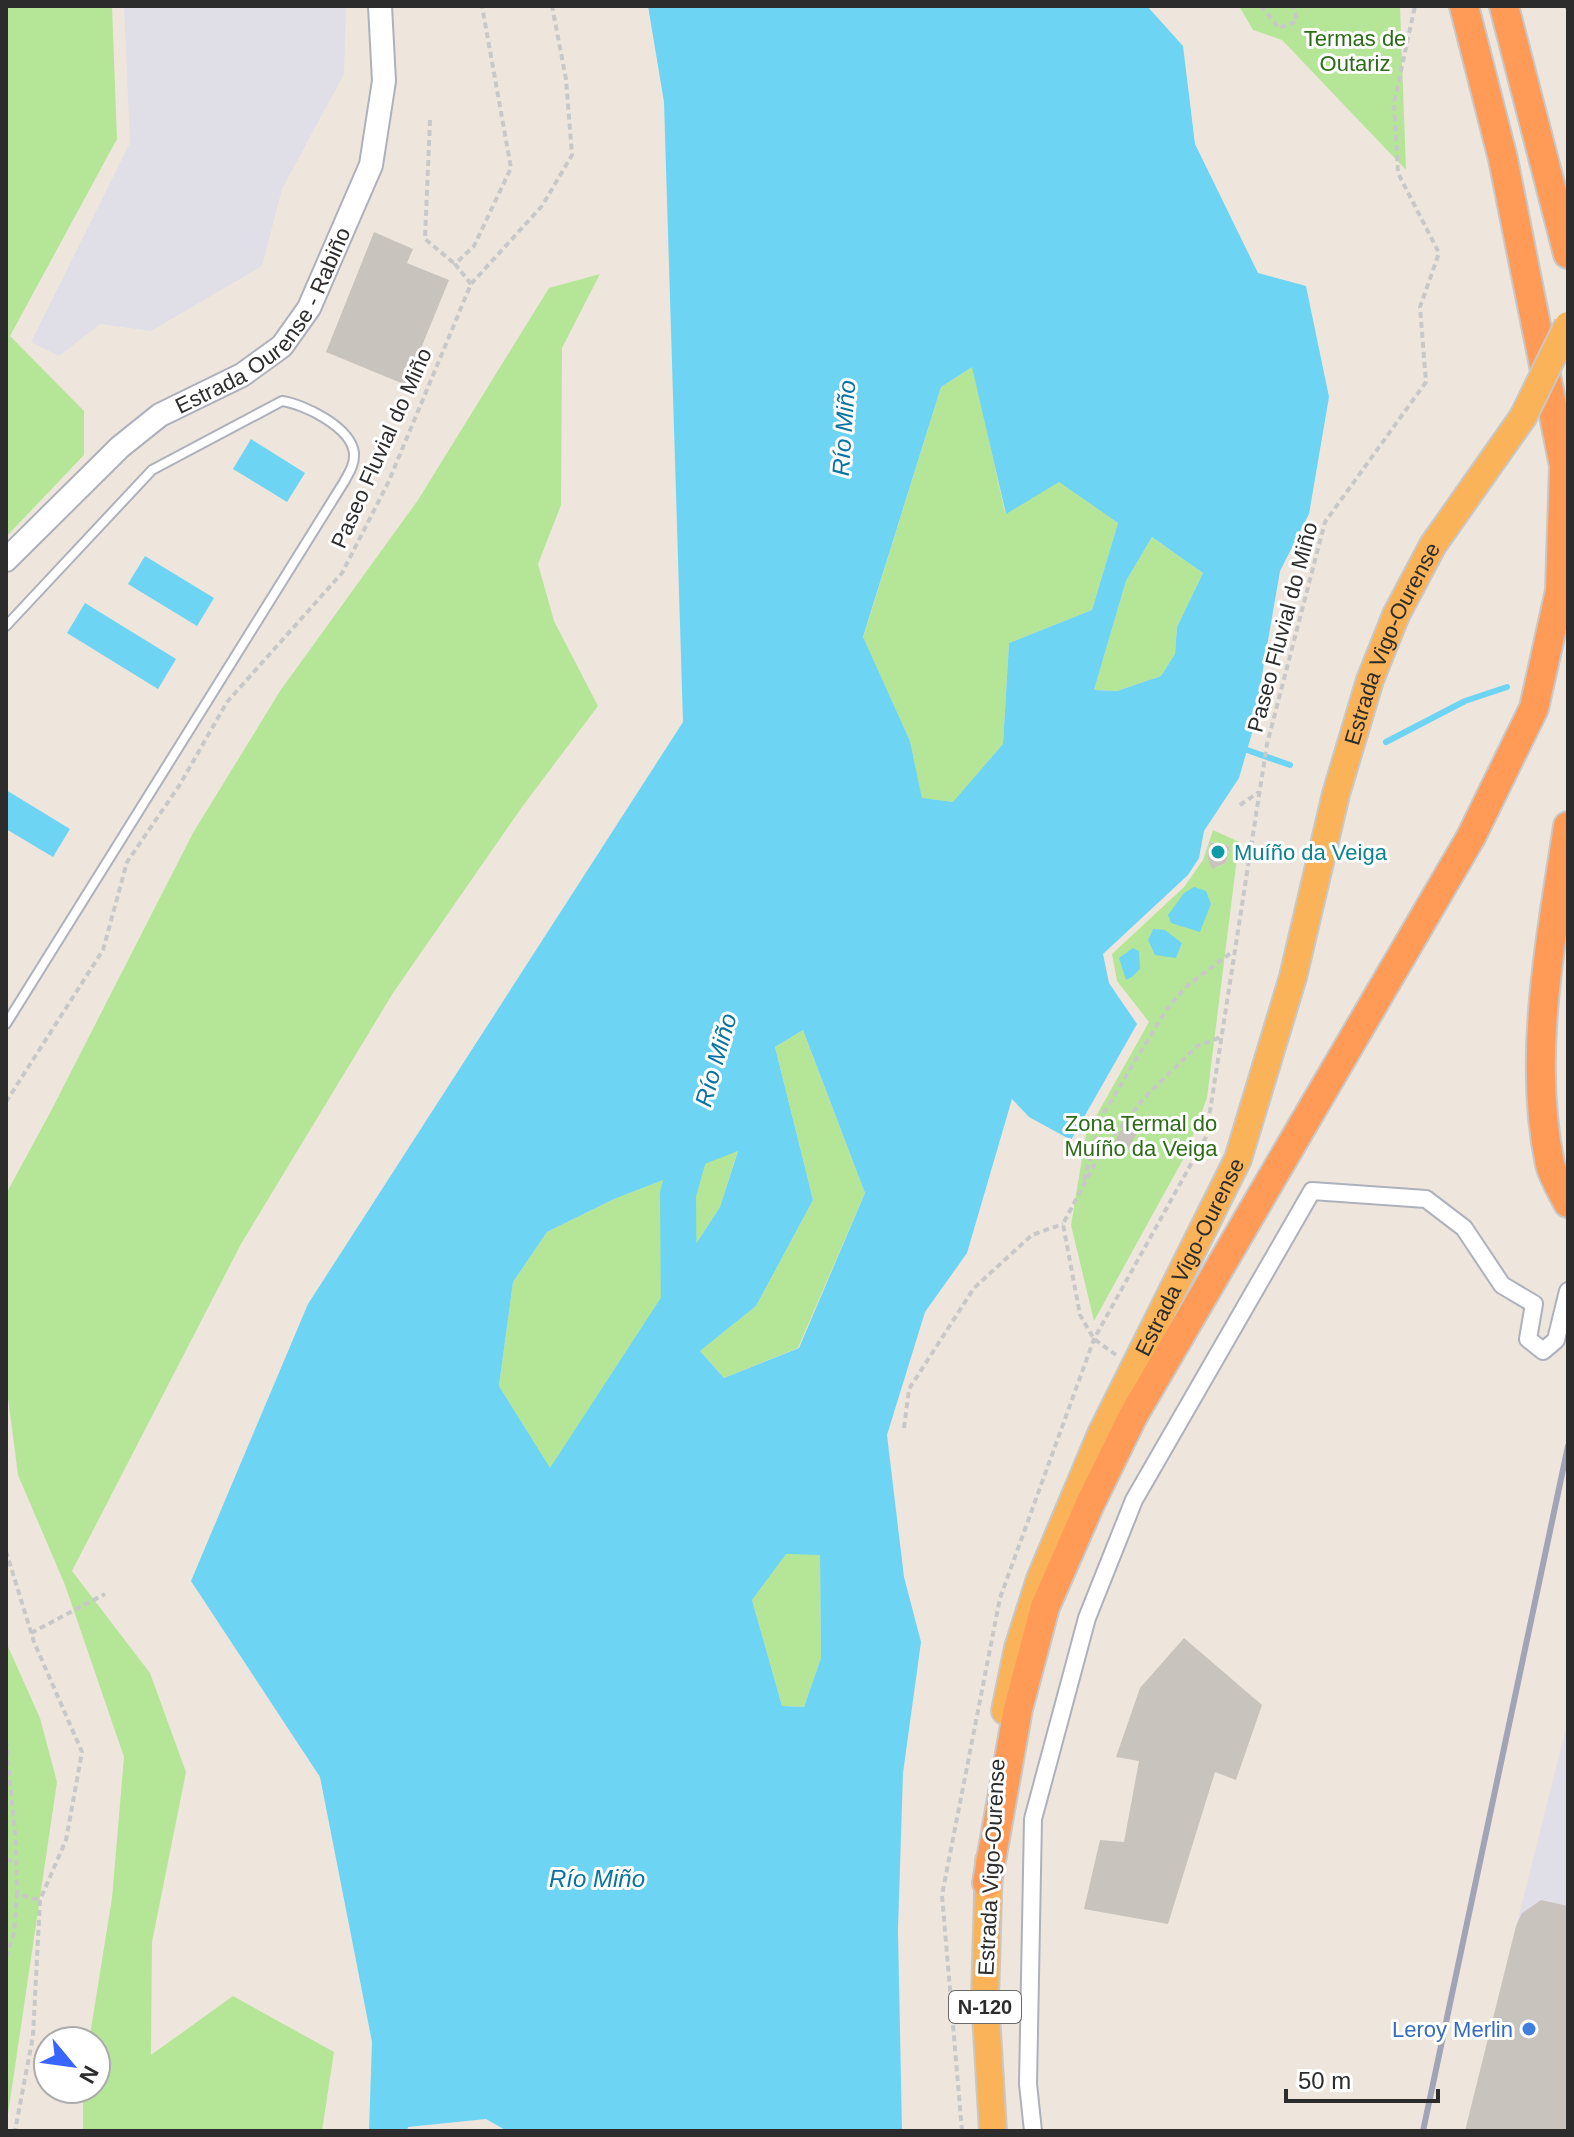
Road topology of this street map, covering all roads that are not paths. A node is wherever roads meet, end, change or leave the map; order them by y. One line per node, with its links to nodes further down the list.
1 (380, 6): 8 (main road, Estrada Ourense - Rabiño)
2 (1464, 6): 14 (highway)
3 (1504, 6): 4 (highway)
4 (1568, 254)
5 (1568, 325): 7 (highway, N-120, bridge)
6 (1568, 343): 7 (highway, N-120, bridge)
7 (1523, 417): 14 (highway, Estrada Vigo-Ourense / N-120)
8 (6, 560)
9 (6, 626): 11 (lane)
10 (1568, 826): 12 (highway)
11 (6, 1024)
12 (1568, 1203)
13 (1568, 1291): 16 (street)
14 (987, 1883): 15 (highway, Estrada Vigo-Ourense / N-120)
15 (993, 2131)
16 (1033, 2131)

